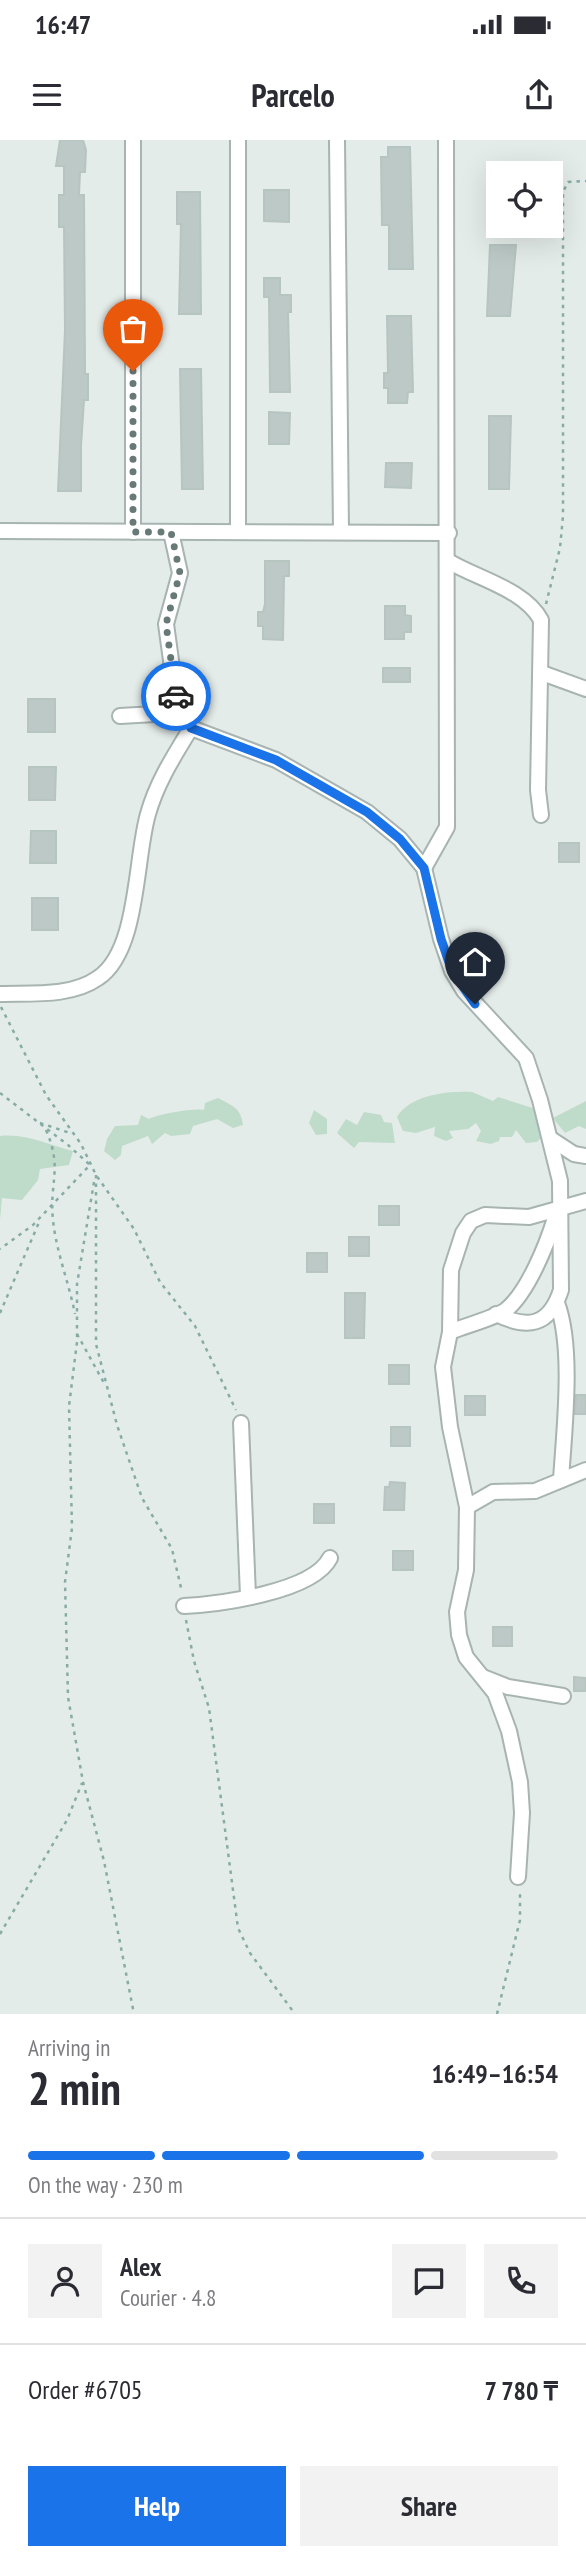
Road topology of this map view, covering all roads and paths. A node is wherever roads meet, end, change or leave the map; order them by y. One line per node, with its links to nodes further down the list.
1 (133, 140): 7 (street)
2 (238, 140): 9 (street)
3 (337, 140): 10 (street)
4 (446, 140): 11 (street)
5 (586, 181): 13 (path)
6 (0, 531): 7 (street)
7 (133, 532): 8 (street)
8 (171, 532): 9 (street); 16 (street)
9 (238, 532): 10 (street)
10 (341, 533): 11 (street)
11 (449, 533): 12 (street)
12 (449, 561): 13 (street); 20 (street)
13 (541, 620): 14 (street)
14 (542, 673): 15 (street); 19 (street)
15 (586, 689)
16 (177, 704): 17 (street); 18 (street)
17 (120, 716)
18 (191, 728): 20 (street); 21 (street)
19 (541, 815)
20 (424, 868): 27 (street)
21 (0, 994)
22 (0, 1003): 26 (path)
23 (0, 1093): 24 (path)
24 (37, 1122): 25 (path); 26 (path)
25 (46, 1128): 29 (path); 32 (path)
26 (74, 1134): 29 (path)
27 (551, 1139): 28 (street); 33 (street)
28 (586, 1156)
29 (90, 1165): 30 (path); 32 (path)
30 (96, 1175): 39 (path); 42 (path); 43 (path)
31 (586, 1201): 33 (street)
32 (53, 1202): 34 (path); 39 (path)
33 (559, 1210): 36 (street); 38 (street); 41 (street)
34 (41, 1217): 35 (path); 37 (path)
35 (0, 1249)
36 (557, 1303): 38 (street); 45 (street)
37 (0, 1313)
38 (496, 1314): 41 (street)
39 (77, 1321): 40 (path)
40 (77, 1332): 42 (path); 52 (path)
41 (450, 1332): 46 (street)
42 (107, 1390): 49 (path)
43 (241, 1423): 48 (street)
44 (586, 1470): 45 (street)
45 (561, 1479): 46 (street)
46 (467, 1507): 50 (street)
47 (330, 1558): 48 (street)
48 (248, 1596): 49 (street)
49 (184, 1606): 56 (path)
50 (482, 1677): 51 (street); 53 (street)
51 (563, 1696)
52 (83, 1782): 54 (path); 55 (path)
53 (518, 1877): 57 (path)
54 (0, 1934)
55 (134, 2014)
56 (295, 2014)
57 (497, 2014)

